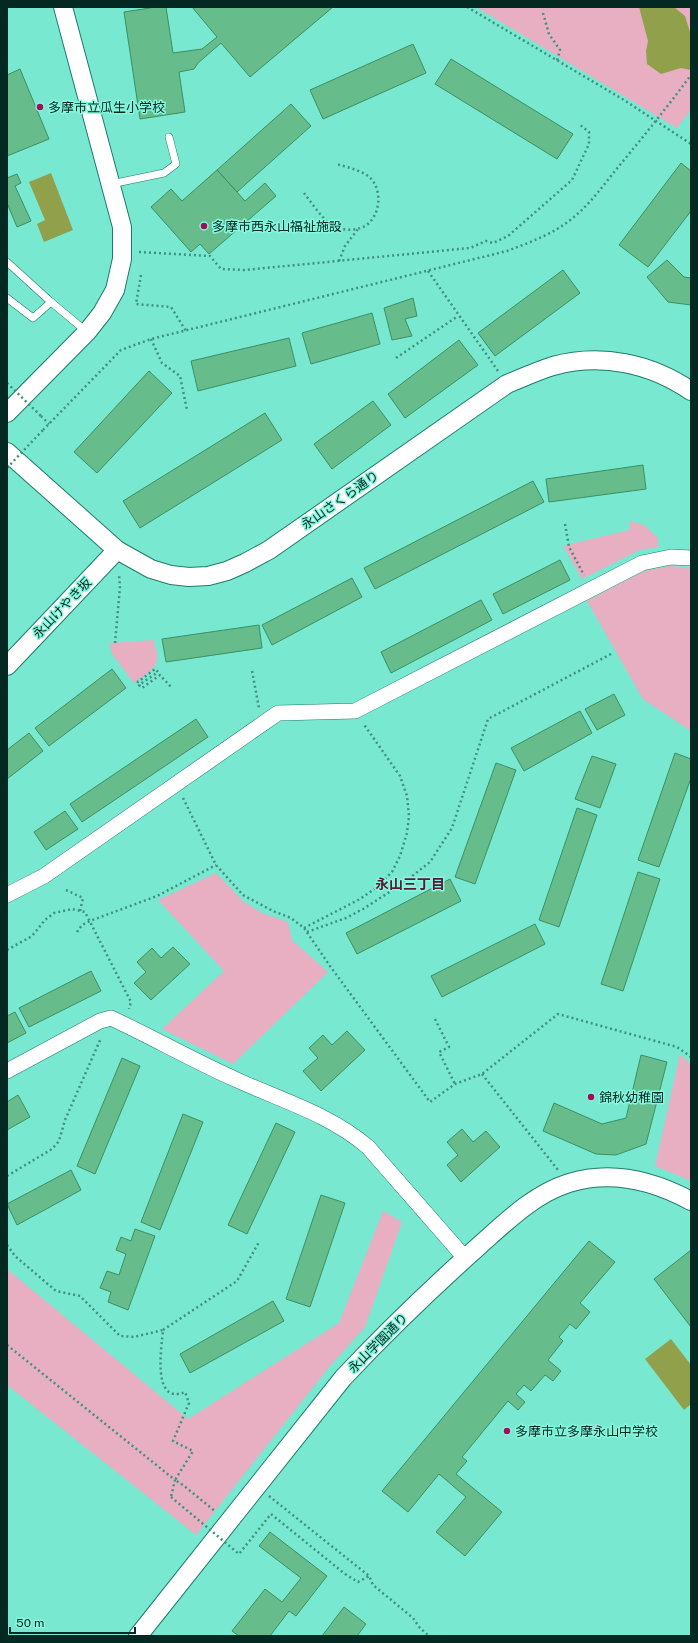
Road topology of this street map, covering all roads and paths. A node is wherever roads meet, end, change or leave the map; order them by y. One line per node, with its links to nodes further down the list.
1 (64, 7): 11 (street)
2 (467, 7): 4 (path)
3 (543, 13): 4 (path)
4 (557, 61): 6 (path)
5 (691, 75): 6 (path)
6 (656, 122): 9 (path); 17 (path)
7 (578, 124): 15 (path)
8 (169, 137): 11 (lane)
9 (691, 144)
10 (337, 164): 13 (path)
11 (110, 184): 14 (street)
12 (304, 193): 13 (path)
13 (358, 229): 15 (path)
14 (122, 251): 15 (path); 23 (street)
15 (339, 261)
16 (7, 262): 20 (lane)
17 (428, 271): 21 (path); 22 (path)
18 (141, 275): 22 (path)
19 (7, 298): 20 (lane)
20 (51, 302): 23 (lane)
21 (458, 316): 25 (path); 27 (path)
22 (186, 331): 24 (path)
23 (87, 332): 30 (street)
24 (151, 339): 29 (path); 31 (path)
25 (396, 358)
26 (7, 383): 31 (path, bridge)
27 (507, 384): 28 (street, 永山さくら通り); 35 (street, 永山さくら通り)
28 (691, 391)
29 (187, 410)
30 (7, 413)
31 (49, 424): 33 (path, bridge)
32 (7, 452): 35 (street, 永山さくら通り)
33 (7, 468)
34 (565, 524): 37 (path)
35 (117, 550): 41 (street, 永山けやき坂)
36 (691, 558): 45 (street)
37 (584, 574)
38 (120, 587): 39 (path)
39 (115, 643)
40 (611, 654): 55 (path)
41 (7, 666)
42 (252, 672): 46 (path)
43 (137, 681): 44 (path)
44 (171, 687)
45 (354, 711): 46 (street); 53 (path)
46 (263, 724): 47 (street)
47 (176, 786): 48 (path); 50 (street)
48 (216, 866): 52 (path); 53 (path)
49 (66, 890): 51 (path)
50 (7, 895)
51 (80, 911): 52 (path); 56 (path)
52 (90, 921): 54 (path); 59 (path)
53 (304, 928): 55 (path)
54 (77, 932)
55 (307, 932): 63 (path)
56 (7, 950)
57 (435, 1019): 63 (path)
58 (100, 1021): 59 (street); 61 (street); 64 (path)
59 (124, 1024): 69 (street)
60 (691, 1057): 62 (path)
61 (7, 1071)
62 (482, 1074): 63 (path); 65 (path)
63 (455, 1084)
64 (7, 1176)
65 (569, 1183): 66 (street, 永山学園通り); 69 (street, 永山学園通り)
66 (691, 1201)
67 (259, 1242): 70 (path)
68 (7, 1245): 70 (path)
69 (465, 1258): 76 (street, 永山学園通り)
70 (163, 1330): 72 (path)
71 (7, 1345): 72 (path)
72 (175, 1480): 74 (path); 75 (path, bridge)
73 (266, 1494): 75 (path)
74 (218, 1513)
75 (369, 1576): 77 (path)
76 (138, 1636)
77 (429, 1636)

